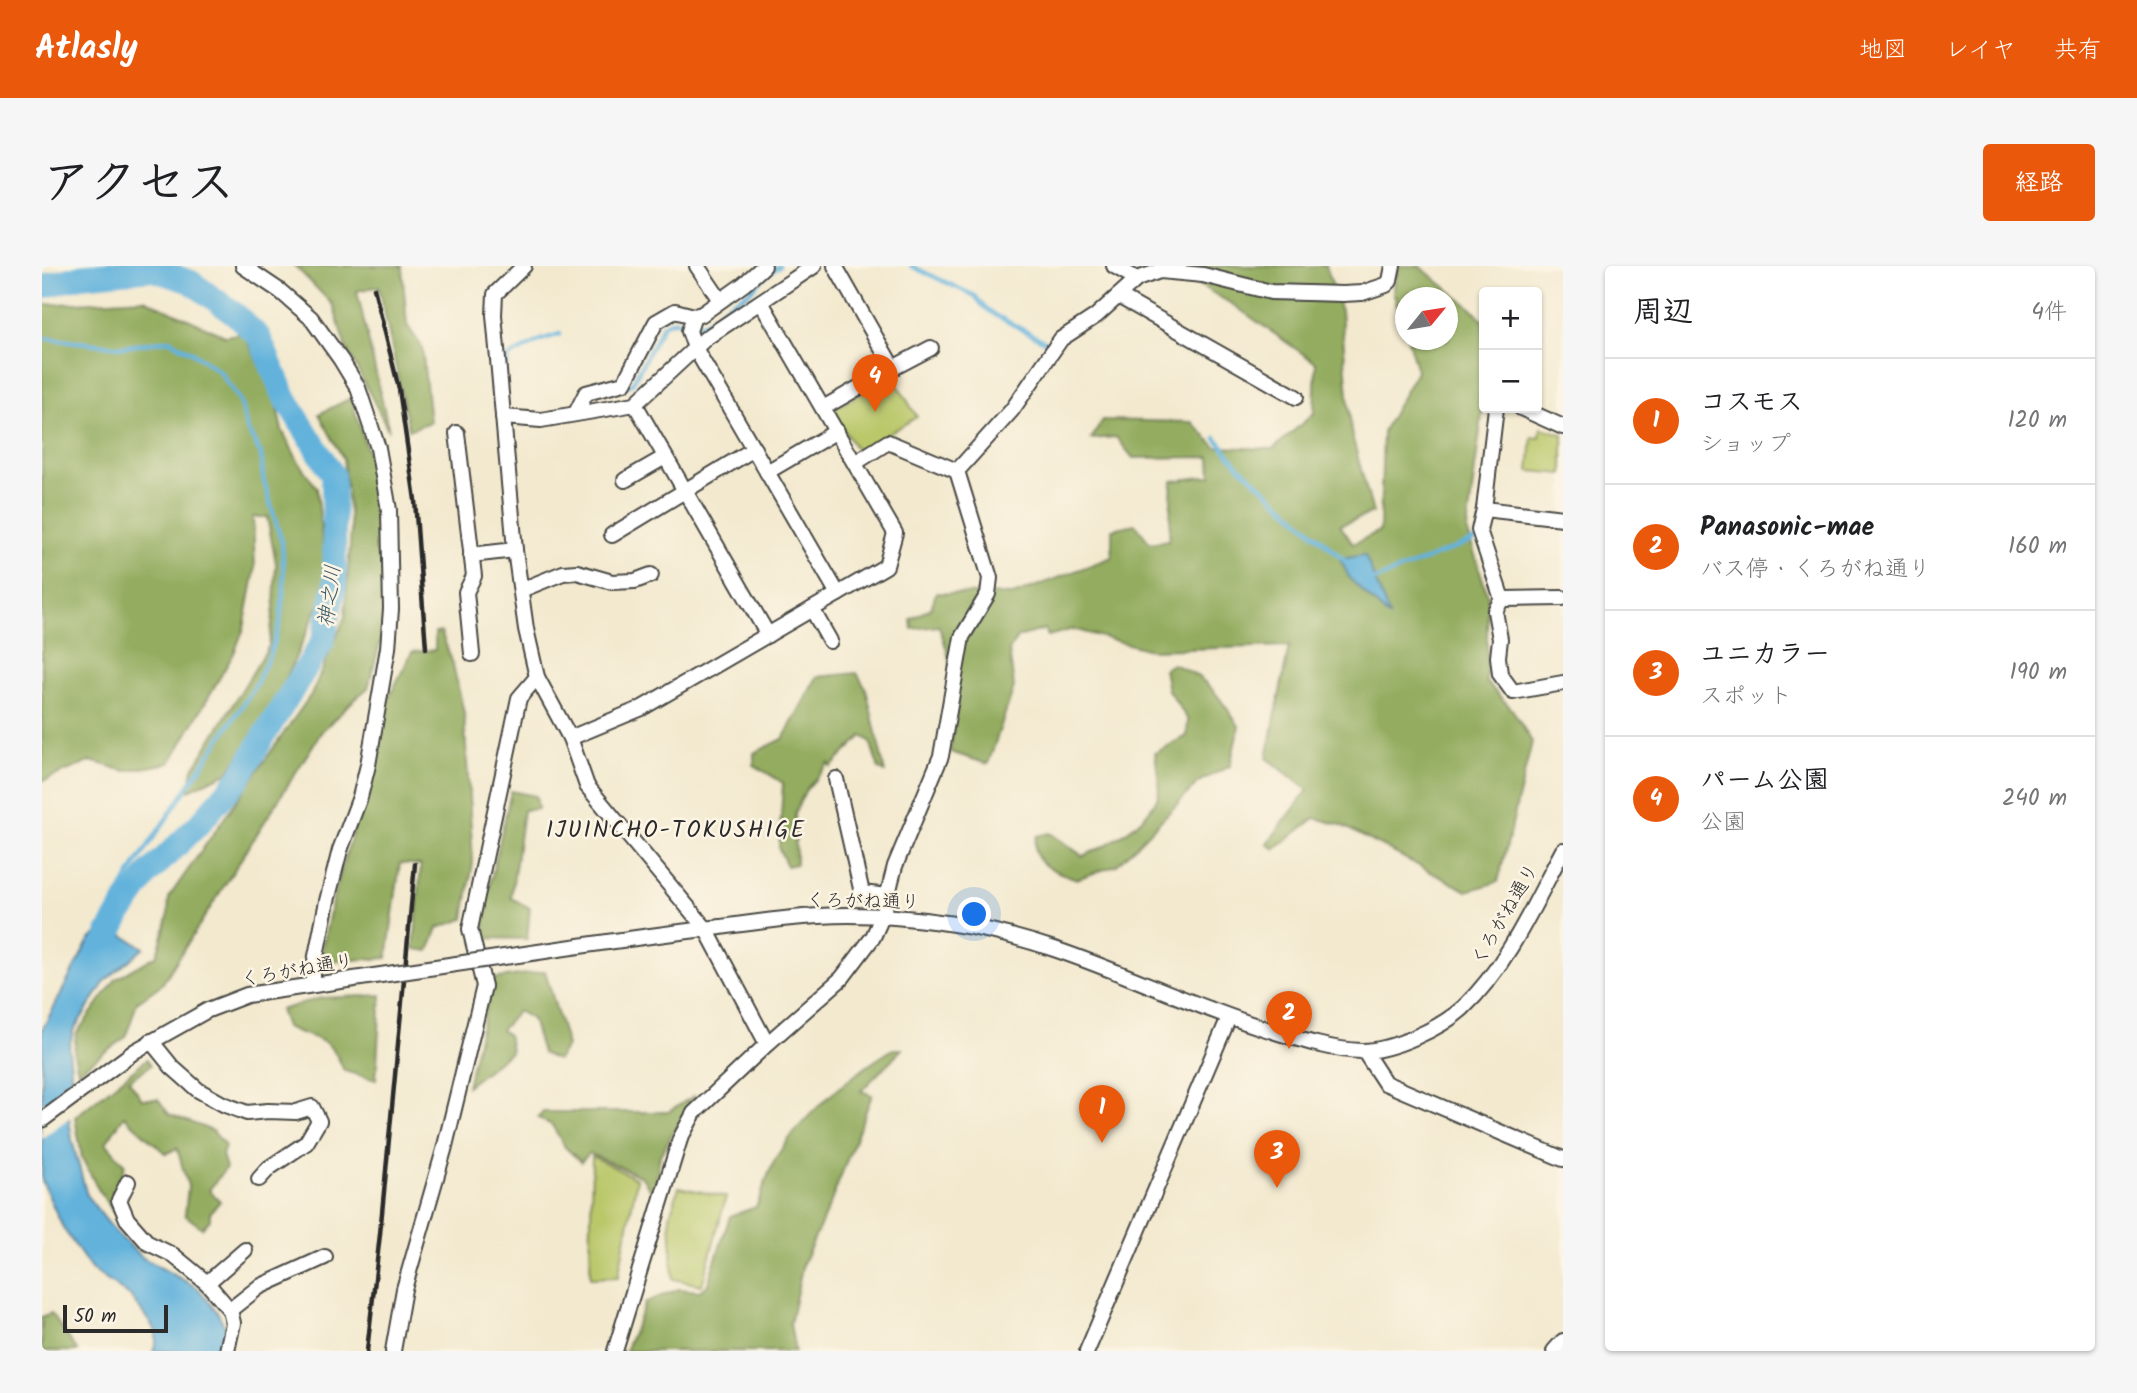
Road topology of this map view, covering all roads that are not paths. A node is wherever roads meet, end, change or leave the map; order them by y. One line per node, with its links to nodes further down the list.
1 (243, 266): 56 (street)
2 (524, 266): 23 (street)
3 (697, 266): 11 (street)
4 (764, 266): 11 (street)
5 (814, 266): 12 (street)
6 (835, 266): 16 (street)
7 (1114, 266): 9 (street)
8 (1393, 266): 9 (street)
9 (1137, 278): 10 (street)
10 (1118, 296): 17 (street); 31 (street)
11 (720, 300): 13 (street)
12 (761, 302): 14 (street); 19 (street)
13 (691, 324): 14 (street); 22 (street)
14 (695, 348): 18 (street); 27 (street)
15 (931, 348): 16 (street)
16 (893, 368): 19 (street)
17 (1296, 397)
18 (635, 404): 22 (street); 28 (street)
19 (823, 408): 25 (street)
20 (1495, 413): 34 (street)
21 (1532, 413): 24 (street)
22 (576, 414): 23 (street)
23 (503, 417): 37 (street)
24 (1563, 427)
25 (837, 431): 29 (street); 30 (street)
26 (457, 433): 38 (street)
27 (754, 449): 30 (street); 33 (street)
28 (665, 457): 32 (street); 33 (street)
29 (855, 463): 31 (street); 41 (street)
30 (767, 471): 41 (street)
31 (957, 471): 53 (street)
32 (625, 480)
33 (685, 491): 36 (street); 45 (street)
34 (1484, 509): 35 (street); 43 (street)
35 (1563, 518)
36 (612, 535)
37 (515, 550): 38 (street); 40 (street)
38 (471, 555): 47 (street)
39 (650, 575): 40 (street)
40 (521, 590): 48 (street)
41 (838, 594): 44 (street)
42 (1563, 597): 43 (street)
43 (1502, 599): 49 (street)
44 (812, 609): 45 (street); 46 (street)
45 (768, 635): 50 (street)
46 (831, 642)
47 (472, 654)
48 (537, 677): 50 (street); 71 (street)
49 (1563, 683)
50 (570, 738): 55 (street)
51 (836, 779): 53 (street)
52 (1563, 850): 60 (street, くろがね通り)
53 (888, 896): 54 (street)
54 (882, 917): 55 (street, くろがね通り); 57 (street, くろがね通り); 59 (street)
55 (706, 929): 56 (street, くろがね通り, bridge); 59 (street)
56 (313, 985): 58 (street, くろがね通り)
57 (1229, 1017): 60 (street, くろがね通り); 73 (street)
58 (151, 1041): 61 (street, くろがね通り); 63 (street)
59 (767, 1044): 72 (street)
60 (1364, 1051): 62 (street)
61 (42, 1119)
62 (1563, 1159)
63 (259, 1179)
64 (128, 1182): 67 (street)
65 (245, 1250): 67 (street)
66 (326, 1257): 68 (street)
67 (207, 1283): 68 (street)
68 (230, 1310): 70 (street)
69 (1563, 1341): 74 (street)
70 (227, 1351)
71 (393, 1351)
72 (615, 1351)
73 (1087, 1351)
74 (1555, 1351)

